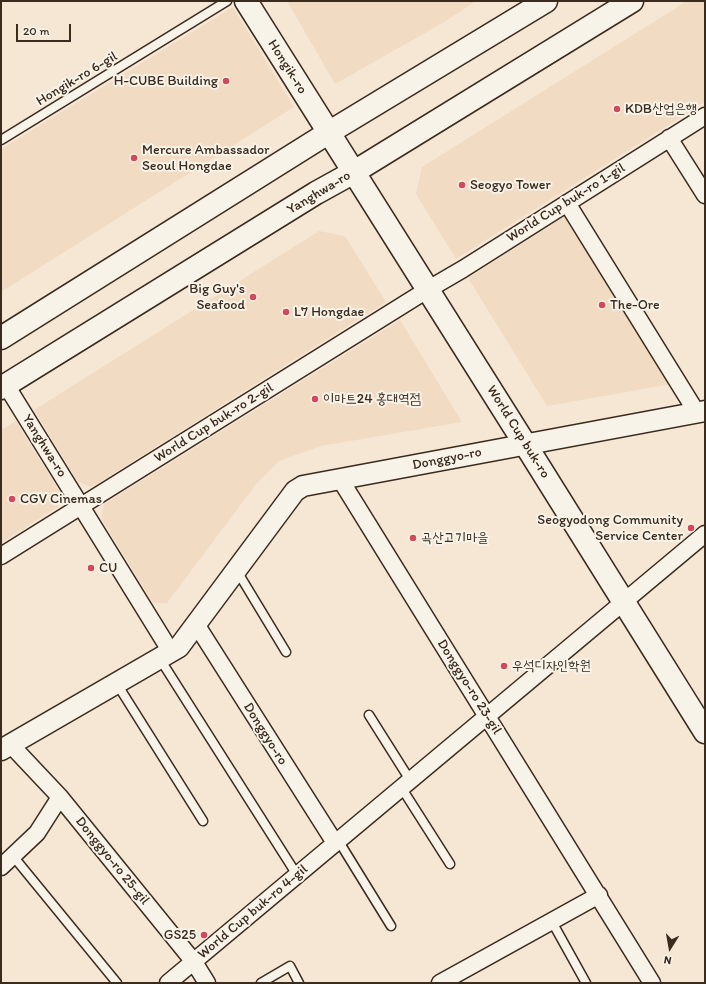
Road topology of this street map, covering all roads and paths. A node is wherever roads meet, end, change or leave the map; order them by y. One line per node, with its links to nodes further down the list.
1 (227, 1): 8 (lane, Hongik-ro 6-gil)
2 (246, 1): 6 (main road, Hongik-ro)
3 (546, 1): 6 (main road)
4 (632, 1): 9 (main road, Yanghwa-ro)
5 (705, 116): 7 (street, World Cup buk-ro 1-gil)
6 (328, 133): 9 (main road, World Cup buk-ro); 13 (main road)
7 (669, 138): 10 (street); 11 (street, World Cup buk-ro 1-gil)
8 (1, 140)
9 (354, 172): 12 (main road, World Cup buk-ro); 14 (main road, Yanghwa-ro)
10 (705, 195)
11 (567, 203): 12 (street, World Cup buk-ro 1-gil); 15 (street, Donggyo-ro)
12 (427, 290): 16 (main road, World Cup buk-ro); 18 (street, World Cup buk-ro 2-gil)
13 (1, 338)
14 (3, 387): 18 (street, Yanghwa-ro)
15 (701, 412): 16 (street, Donggyo-ro)
16 (526, 444): 17 (street, Donggyo-ro); 22 (main road, World Cup buk-ro)
17 (340, 479): 21 (street, Donggyo-ro); 28 (street, Donggyo-ro 23-gil)
18 (81, 506): 20 (street, World Cup buk-ro 2-gil); 25 (street)
19 (705, 534): 22 (street, World Cup buk-ro 4-gil)
20 (1, 556)
21 (236, 570): 23 (street, Donggyo-ro); 24 (lane)
22 (624, 603): 28 (street, World Cup buk-ro 4-gil); 29 (main road, World Cup buk-ro)
23 (196, 624): 25 (street, Donggyo-ro); 34 (street, Donggyo-ro)
24 (286, 652)
25 (166, 656): 26 (street, Donggyo-ro); 38 (lane)
26 (117, 684): 30 (street, Donggyo-ro); 33 (lane)
27 (369, 715): 31 (lane)
28 (487, 717): 31 (street, World Cup buk-ro 4-gil); 39 (street, Donggyo-ro 23-gil)
29 (705, 732)
30 (6, 747): 32 (street, Donggyo-ro 25-gil)
31 (406, 783): 34 (street, World Cup buk-ro 4-gil); 36 (lane)
32 (60, 798): 35 (street); 42 (street, Donggyo-ro 25-gil)
33 (203, 821)
34 (337, 842): 38 (street, World Cup buk-ro 4-gil); 41 (lane)
35 (13, 856): 37 (street); 44 (lane)
36 (450, 864)
37 (1, 867)
38 (297, 875): 42 (street, World Cup buk-ro 4-gil)
39 (599, 895): 40 (street); 50 (street, Donggyo-ro 23-gil)
40 (551, 920): 43 (street); 49 (lane)
41 (391, 926)
42 (194, 962): 45 (street, World Cup buk-ro 4-gil); 46 (street, Donggyo-ro 25-gil)
43 (447, 981)
44 (117, 983)
45 (168, 983)
46 (207, 983)
47 (261, 983): 48 (lane)
48 (299, 983)
49 (586, 983)
50 (652, 983)

